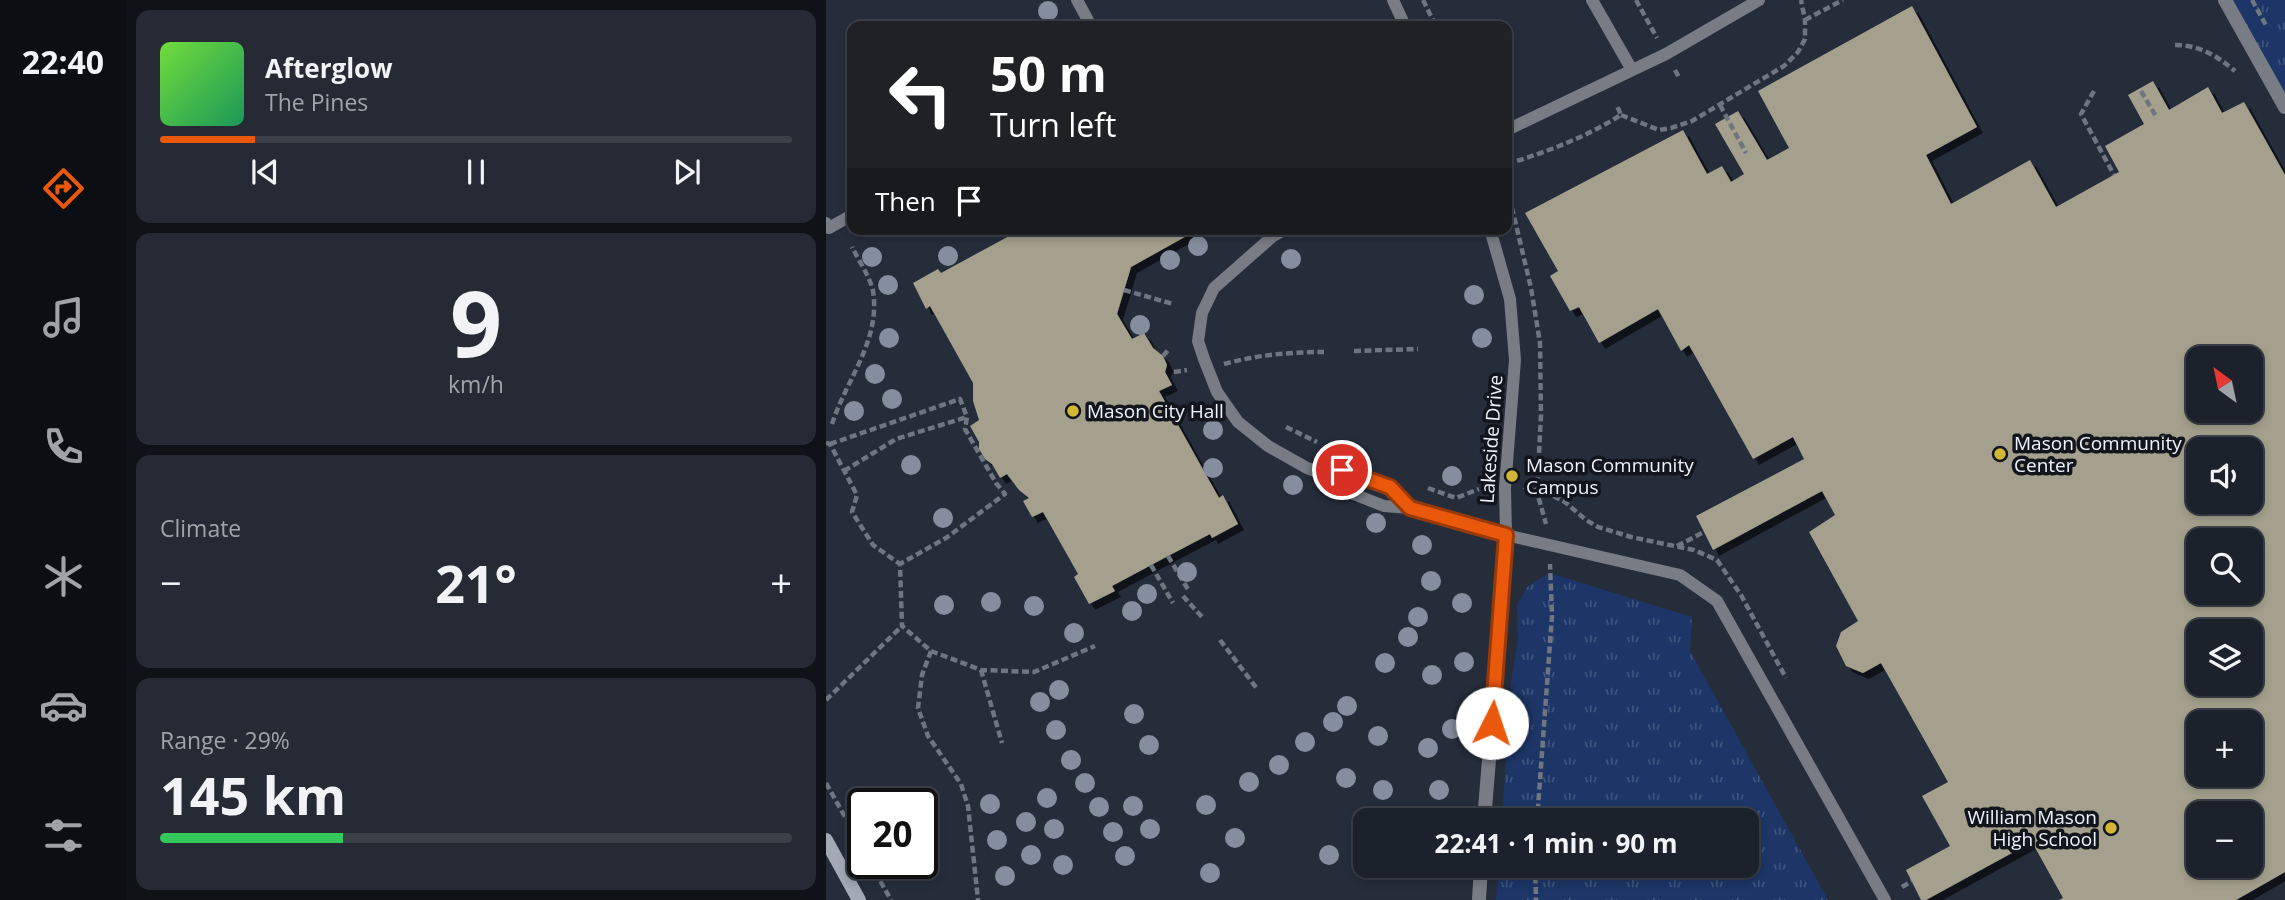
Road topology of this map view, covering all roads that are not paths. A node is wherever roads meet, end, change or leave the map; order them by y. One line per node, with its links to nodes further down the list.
1 (1077, 0): 6 (lane)
2 (1393, 0): 7 (lane)
3 (1592, 0): 8 (lane)
4 (1759, 0): 8 (lane)
5 (2225, 0): 9 (street)
6 (1088, 21)
7 (1403, 21)
8 (1632, 70): 10 (lane)
9 (2285, 107)
10 (1512, 128)
11 (847, 218): 12 (lane)
12 (826, 223)
13 (1275, 235): 15 (lane)
14 (1492, 235): 17 (lane, Lakeside Drive)
15 (1321, 473): 16 (lane); 16 (lane)
16 (1410, 508): 17 (lane)
17 (1506, 535): 18 (lane, Lakeside Drive); 24 (lane)
18 (1492, 723): 19 (street, Lakeside Drive)
19 (1485, 808)
20 (826, 840): 22 (main road)
21 (1480, 878): 23 (street)
22 (859, 900)
23 (1479, 900)
24 (1885, 900)

